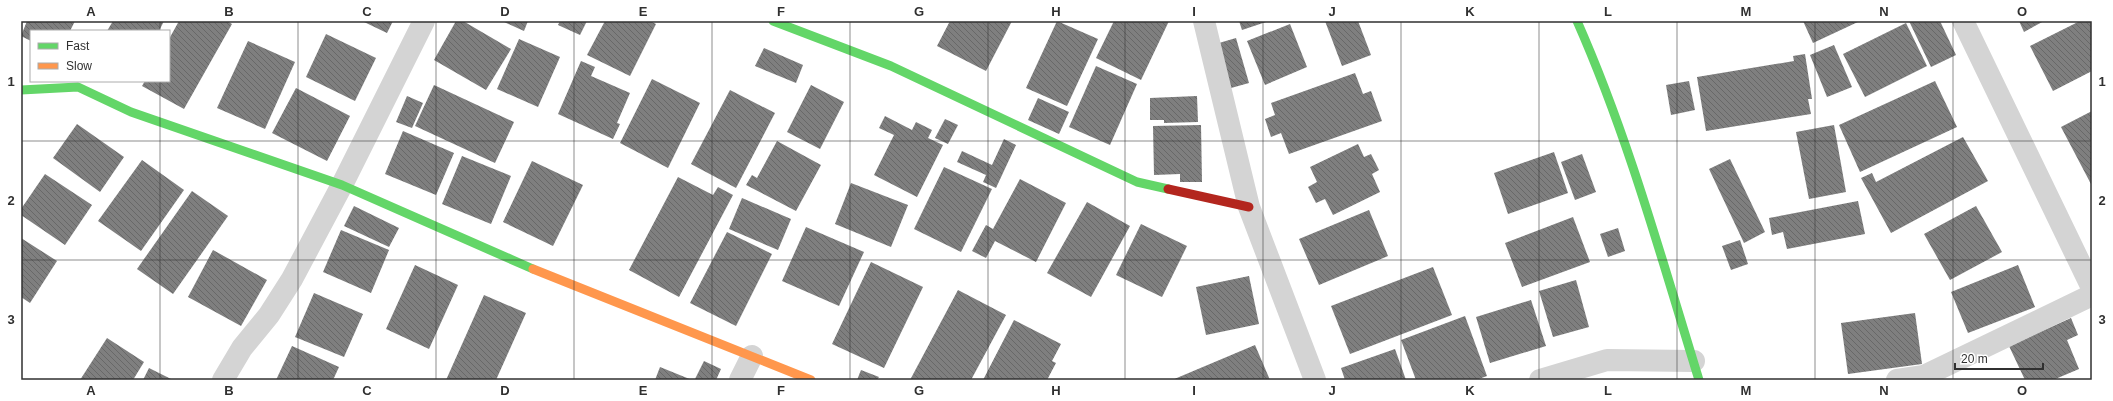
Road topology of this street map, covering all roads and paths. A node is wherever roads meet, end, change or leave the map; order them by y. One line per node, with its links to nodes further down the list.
1 (424, 21): 7 (street)
2 (773, 21): 8 (street)
3 (1204, 21): 8 (street)
4 (1577, 21): 12 (street)
5 (1963, 21): 9 (street)
6 (21, 90): 7 (street)
7 (342, 185): 11 (street); 13 (street)
8 (1249, 207): 16 (street)
9 (2092, 288)
10 (2092, 295): 18 (street)
11 (752, 356): 14 (street); 15 (street)
12 (1697, 370): 17 (street)
13 (223, 380)
14 (740, 380)
15 (811, 380)
16 (1315, 380)
17 (1540, 380)
18 (1897, 380)

